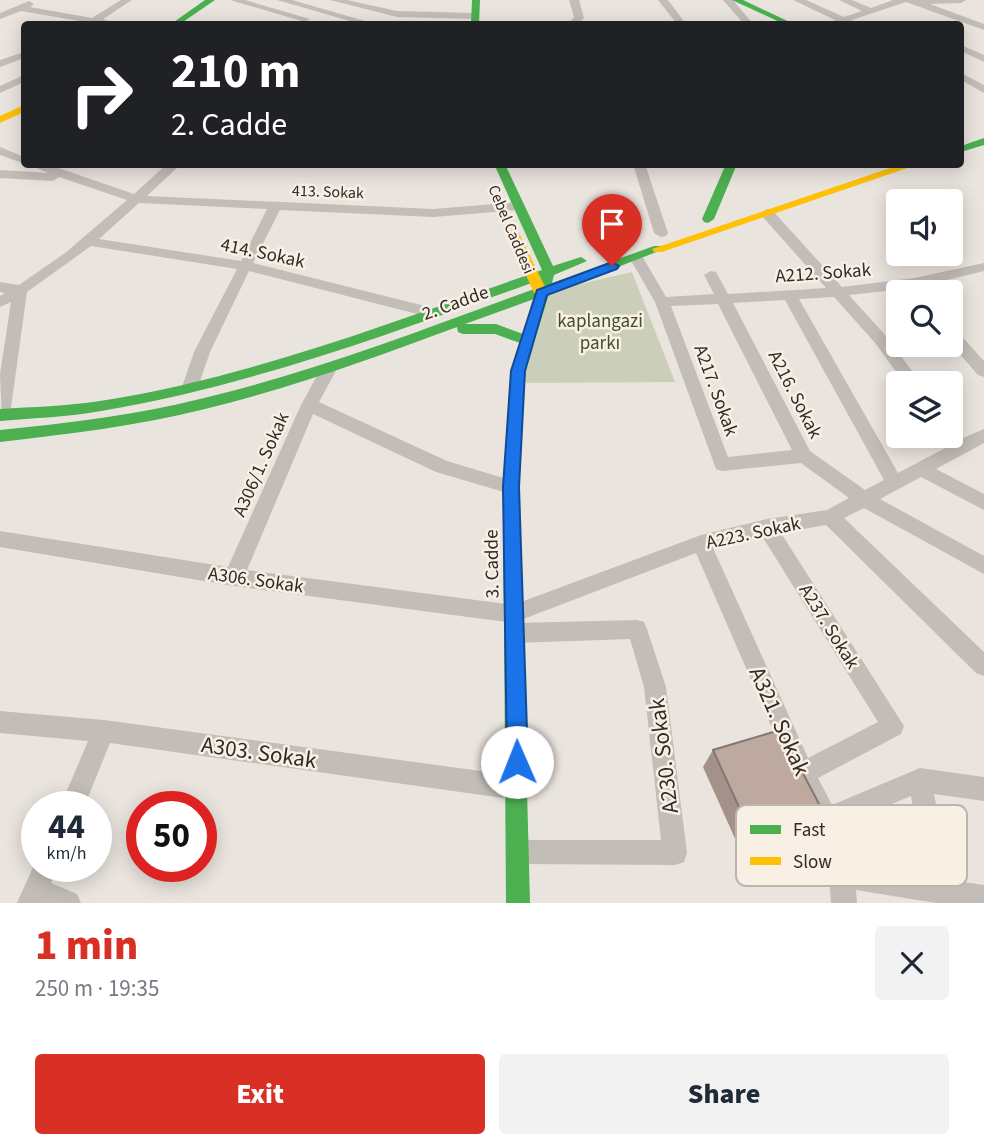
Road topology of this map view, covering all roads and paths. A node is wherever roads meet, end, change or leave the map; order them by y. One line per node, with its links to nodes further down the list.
1 (40, 0): 17 (street)
2 (127, 0): 25 (street)
3 (211, 0): 26 (main road)
4 (234, 0): 27 (street)
5 (282, 0): 19 (street)
6 (335, 0): 22 (street)
7 (489, 0): 21 (main road)
8 (574, 0): 30 (street)
9 (663, 0): 31 (street)
10 (728, 0): 32 (street)
11 (736, 0): 33 (main road)
12 (798, 0): 23 (street)
13 (845, 0): 18 (street)
14 (902, 0): 18 (street)
15 (961, 0): 16 (street)
16 (913, 1): 35 (street)
17 (21, 8): 20 (street); 24 (street)
18 (871, 10): 23 (street)
19 (321, 11): 28 (street); 29 (street)
20 (0, 16)
21 (479, 16): 22 (street)
22 (430, 20)
23 (845, 20): 34 (street)
24 (81, 21)
25 (93, 21)
26 (180, 21)
27 (293, 21)
28 (303, 21)
29 (356, 21)
30 (576, 21)
31 (680, 21)
32 (746, 21)
33 (783, 21)
34 (842, 21)
35 (984, 27)
36 (965, 47): 38 (street)
37 (21, 56): 39 (street)
38 (984, 59)
39 (3, 61)
40 (964, 78): 42 (street)
41 (21, 80): 43 (street)
42 (984, 90)
43 (0, 91): 44 (street)
44 (21, 93)
45 (21, 110): 46 (main road)
46 (0, 120)
47 (984, 130): 48 (main road)
48 (964, 136)
49 (984, 141): 50 (main road)
50 (964, 148)
51 (0, 151): 52 (street)
52 (21, 160)
53 (45, 168): 62 (street)
54 (171, 168): 63 (street)
55 (487, 168): 65 (main road, Cebel Caddesi)
56 (500, 168): 65 (main road, Cebel Caddesi)
57 (640, 168): 68 (street)
58 (731, 168): 67 (main road)
59 (864, 168): 67 (main road, 2. Cadde)
60 (902, 168): 66 (main road, 2. Cadde)
61 (0, 174): 62 (street)
62 (71, 178): 63 (street, 413. Sokak)
63 (136, 199): 64 (street, 413. Sokak); 69 (street)
64 (275, 206): 65 (street, 413. Sokak); 73 (street)
65 (510, 207): 70 (main road, Cebel Caddesi); 77 (main road, Cebel Caddesi)
66 (767, 213): 71 (main road, 2. Cadde); 82 (street)
67 (708, 219): 68 (main road, 2. Cadde)
68 (661, 233): 72 (main road, 2. Cadde)
69 (87, 241): 73 (street, 414. Sokak); 81 (street)
70 (537, 247): 72 (main road); 75 (main road, Cebel Caddesi)
71 (636, 257): 83 (main road, 2. Cadde); 87 (street, A217. Sokak)
72 (577, 262): 75 (main road, 2. Cadde)
73 (246, 266): 88 (street, 414. Sokak); 97 (street)
74 (984, 267): 78 (street, A212. Sokak)
75 (549, 271): 77 (main road, 2. Cadde); 83 (main road, 3. Cadde)
76 (711, 275): 85 (street, A216. Sokak)
77 (532, 276): 83 (main road, Cebel Caddesi); 88 (main road, 2. Cadde)
78 (943, 280)
79 (0, 287): 81 (street)
80 (886, 290): 82 (street, A212. Sokak)
81 (20, 291): 86 (street); 99 (street)
82 (839, 292): 84 (street, A212. Sokak); 90 (street)
83 (541, 293): 89 (main road, 2. Cadde); 92 (main road, 3. Cadde)
84 (789, 294): 85 (street, A212. Sokak); 106 (street)
85 (724, 298): 87 (street, A212. Sokak); 104 (street, A216. Sokak)
86 (0, 302)
87 (662, 302): 104 (street, A217. Sokak)
88 (429, 312): 97 (main road, 2. Cadde)
89 (426, 334): 92 (main road); 94 (main road, 2. Cadde)
90 (881, 340): 91 (street); 95 (street)
91 (886, 340)
92 (527, 341): 107 (main road, 3. Cadde)
93 (963, 348): 96 (street)
94 (329, 369): 98 (street, A306/1. Sokak); 101 (main road, 2. Cadde)
95 (904, 371)
96 (984, 371)
97 (190, 387): 99 (main road, 2. Cadde)
98 (309, 405): 107 (street); 115 (street, A306/1. Sokak)
99 (1, 417)
100 (984, 435): 102 (street, A223. Sokak)
101 (0, 436)
102 (963, 440)
103 (948, 448): 105 (street, A223. Sokak)
104 (804, 456): 108 (street, A216. Sokak)
105 (922, 469): 106 (street, A223. Sokak); 109 (street)
106 (895, 484): 108 (street, A223. Sokak)
107 (511, 487): 116 (main road, 3. Cadde)
108 (863, 498): 110 (street, A223. Sokak); 114 (street, A216. Sokak)
109 (984, 503)
110 (830, 517): 111 (street, A223. Sokak); 117 (street)
111 (767, 527): 113 (street, A223. Sokak); 120 (street, A237. Sokak)
112 (0, 539): 115 (street, A306. Sokak)
113 (701, 543): 116 (street, A223. Sokak); 120 (street, A321. Sokak)
114 (984, 566)
115 (234, 577): 116 (street, A306. Sokak)
116 (514, 624): 122 (main road, 3. Cadde); 128 (street, A230. Sokak)
117 (984, 666)
118 (0, 722): 119 (street, A303. Sokak)
119 (104, 731): 122 (street, A303. Sokak); 124 (street)
120 (803, 773): 125 (street, A321. Sokak)
121 (920, 780): 123 (street); 126 (street); 127 (street)
122 (517, 788): 128 (main road, 3. Cadde)
123 (984, 789)
124 (79, 791)
125 (820, 805)
126 (860, 805)
127 (924, 805)
128 (519, 852): 135 (main road, 3. Cadde)
129 (909, 886): 131 (street)
130 (938, 886): 131 (street)
131 (939, 891): 133 (street)
132 (33, 897): 134 (street)
133 (984, 898)
134 (68, 903)
135 (518, 903)

